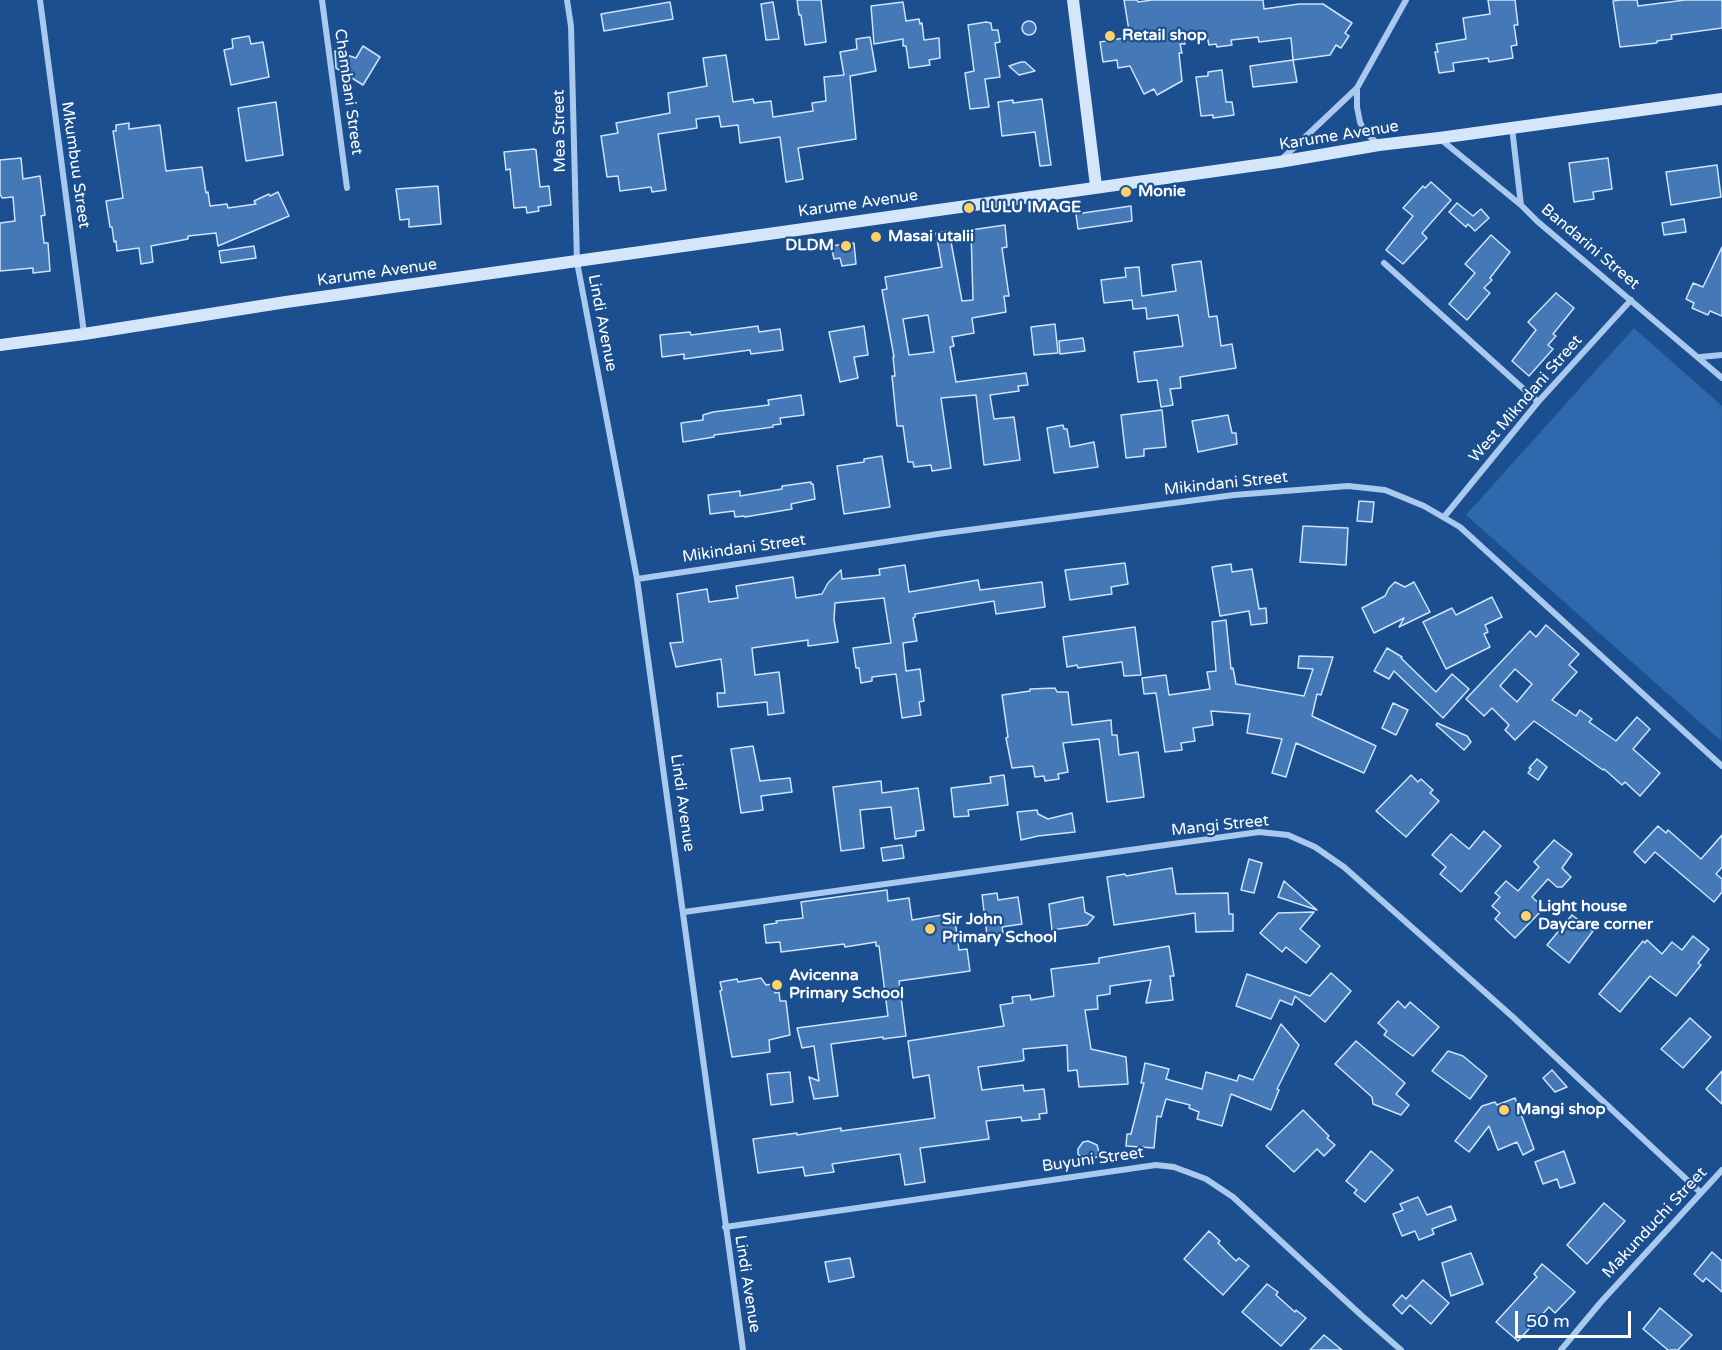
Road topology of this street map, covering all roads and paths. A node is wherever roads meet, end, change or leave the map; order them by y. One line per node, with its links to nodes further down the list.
1 (40, 0): 18 (street, Mkumbuu Street)
2 (322, 0): 13 (street, Chambani Street)
3 (567, 0): 15 (street, Mea Street)
4 (1073, 0): 12 (main road)
5 (1406, 0): 6 (street)
6 (1357, 88): 10 (street); 11 (street)
7 (1722, 99): 8 (main road, Karume Avenue)
8 (1512, 128): 9 (main road, Karume Avenue); 14 (street)
9 (1439, 138): 10 (main road, Karume Avenue); 14 (street, Bandarini Street)
10 (1379, 145): 11 (main road, Karume Avenue)
11 (1279, 162): 12 (main road, Karume Avenue)
12 (1096, 186): 15 (main road, Karume Avenue)
13 (347, 188)
14 (1521, 205): 17 (street, Bandarini Street)
15 (577, 262): 18 (main road, Karume Avenue); 25 (street, Lindi Avenue)
16 (1384, 263): 23 (street)
17 (1631, 300): 21 (street, Bandarini Street); 23 (street, West Mikndani Street)
18 (84, 334): 19 (main road, Karume Avenue)
19 (0, 345)
20 (1722, 355): 21 (street)
21 (1700, 357): 22 (street, Bandarini Street)
22 (1722, 378)
23 (1538, 402): 24 (street, West Mikndani Street)
24 (1444, 517): 25 (street, Mikindani Street); 26 (street, Mikindani Street)
25 (637, 579): 27 (street, Lindi Avenue)
26 (1722, 766)
27 (684, 912): 29 (street, Mangi Street); 30 (street, Lindi Avenue)
28 (1722, 1170): 29 (street, Makunduchi Street)
29 (1701, 1193): 33 (street, Makunduchi Street)
30 (725, 1227): 31 (street, Lindi Avenue); 32 (street, Buyuni Street)
31 (743, 1350)
32 (1401, 1350)
33 (1561, 1350)

